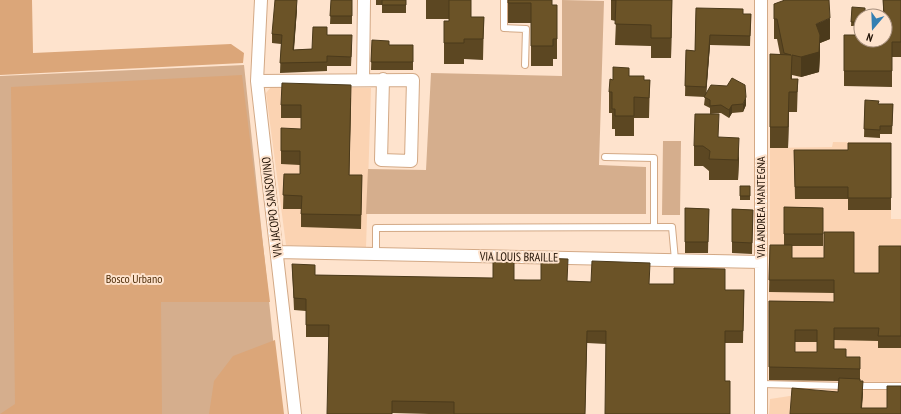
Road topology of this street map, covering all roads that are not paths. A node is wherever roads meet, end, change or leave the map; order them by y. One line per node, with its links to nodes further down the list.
1 (261, 0): 8 (street, VIA JACOPO SANSOVINO)
2 (364, 0): 7 (street)
3 (504, 0): 5 (lane)
4 (761, 0): 14 (street, VIA ANDREA MANTEGNA)
5 (525, 64)
6 (383, 79): 6 (street); 7 (street)
7 (363, 80): 8 (street)
8 (257, 81): 11 (street, VIA JACOPO SANSOVINO)
9 (605, 157): 10 (lane)
10 (654, 227): 12 (lane); 13 (lane)
11 (277, 252): 12 (street, VIA LOUIS BRAILLE); 17 (street, VIA JACOPO SANSOVINO)
12 (376, 254): 13 (street, VIA LOUIS BRAILLE)
13 (675, 260): 14 (street, VIA LOUIS BRAILLE)
14 (761, 262): 15 (street, VIA ANDREA MANTEGNA)
15 (761, 384): 16 (lane); 18 (street, VIA ANDREA MANTEGNA)
16 (901, 386)
17 (295, 414)
18 (760, 414)

